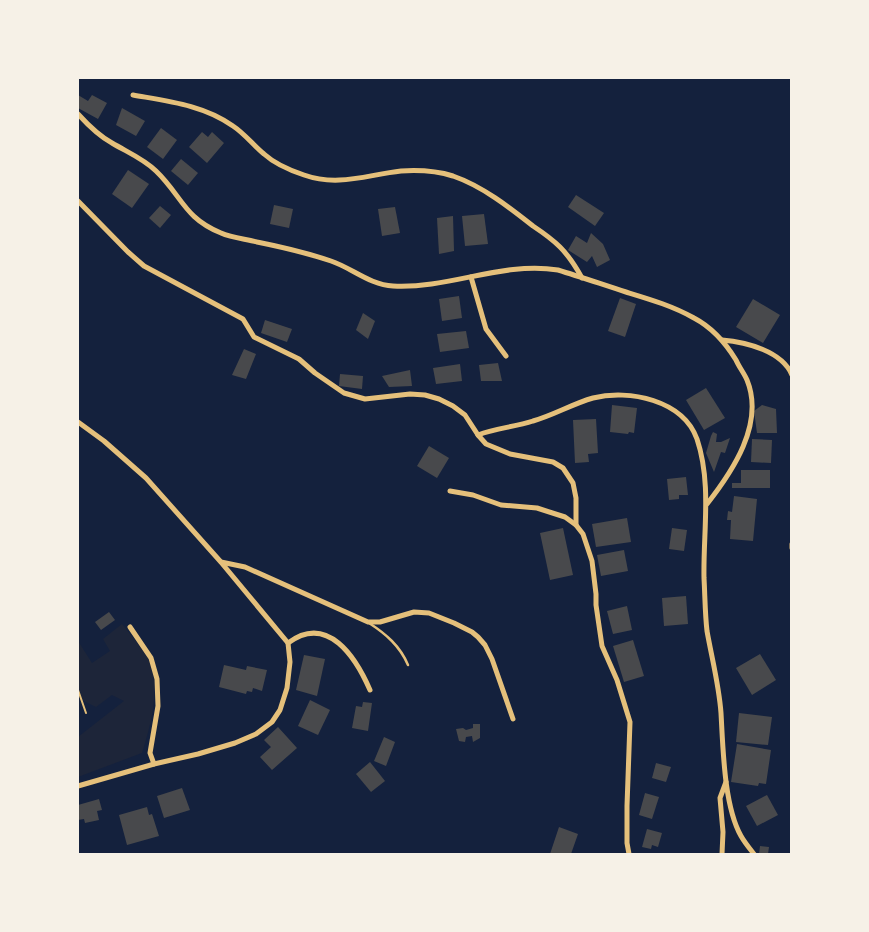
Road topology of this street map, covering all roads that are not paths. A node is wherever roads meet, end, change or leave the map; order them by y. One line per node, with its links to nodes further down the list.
1 (133, 95): 5 (street)
2 (78, 114): 4 (street)
3 (78, 201): 10 (street)
4 (471, 277): 5 (street); 7 (street)
5 (582, 278): 6 (street)
6 (722, 340): 8 (street); 12 (street)
7 (506, 356)
8 (792, 375)
9 (78, 422): 16 (street)
10 (478, 435): 12 (street); 13 (street)
11 (450, 491): 13 (street)
12 (707, 504): 24 (street)
13 (576, 524): 26 (street)
14 (792, 544): 15 (street)
15 (792, 548)
16 (220, 561): 17 (street); 19 (street)
17 (368, 622): 20 (lane); 22 (street)
18 (130, 628): 23 (street)
19 (288, 643): 21 (street); 23 (street)
20 (408, 665)
21 (370, 690)
22 (513, 719)
23 (154, 764): 25 (street)
24 (726, 781): 27 (street); 28 (street)
25 (78, 786)
26 (629, 854)
27 (722, 854)
28 (754, 854)

